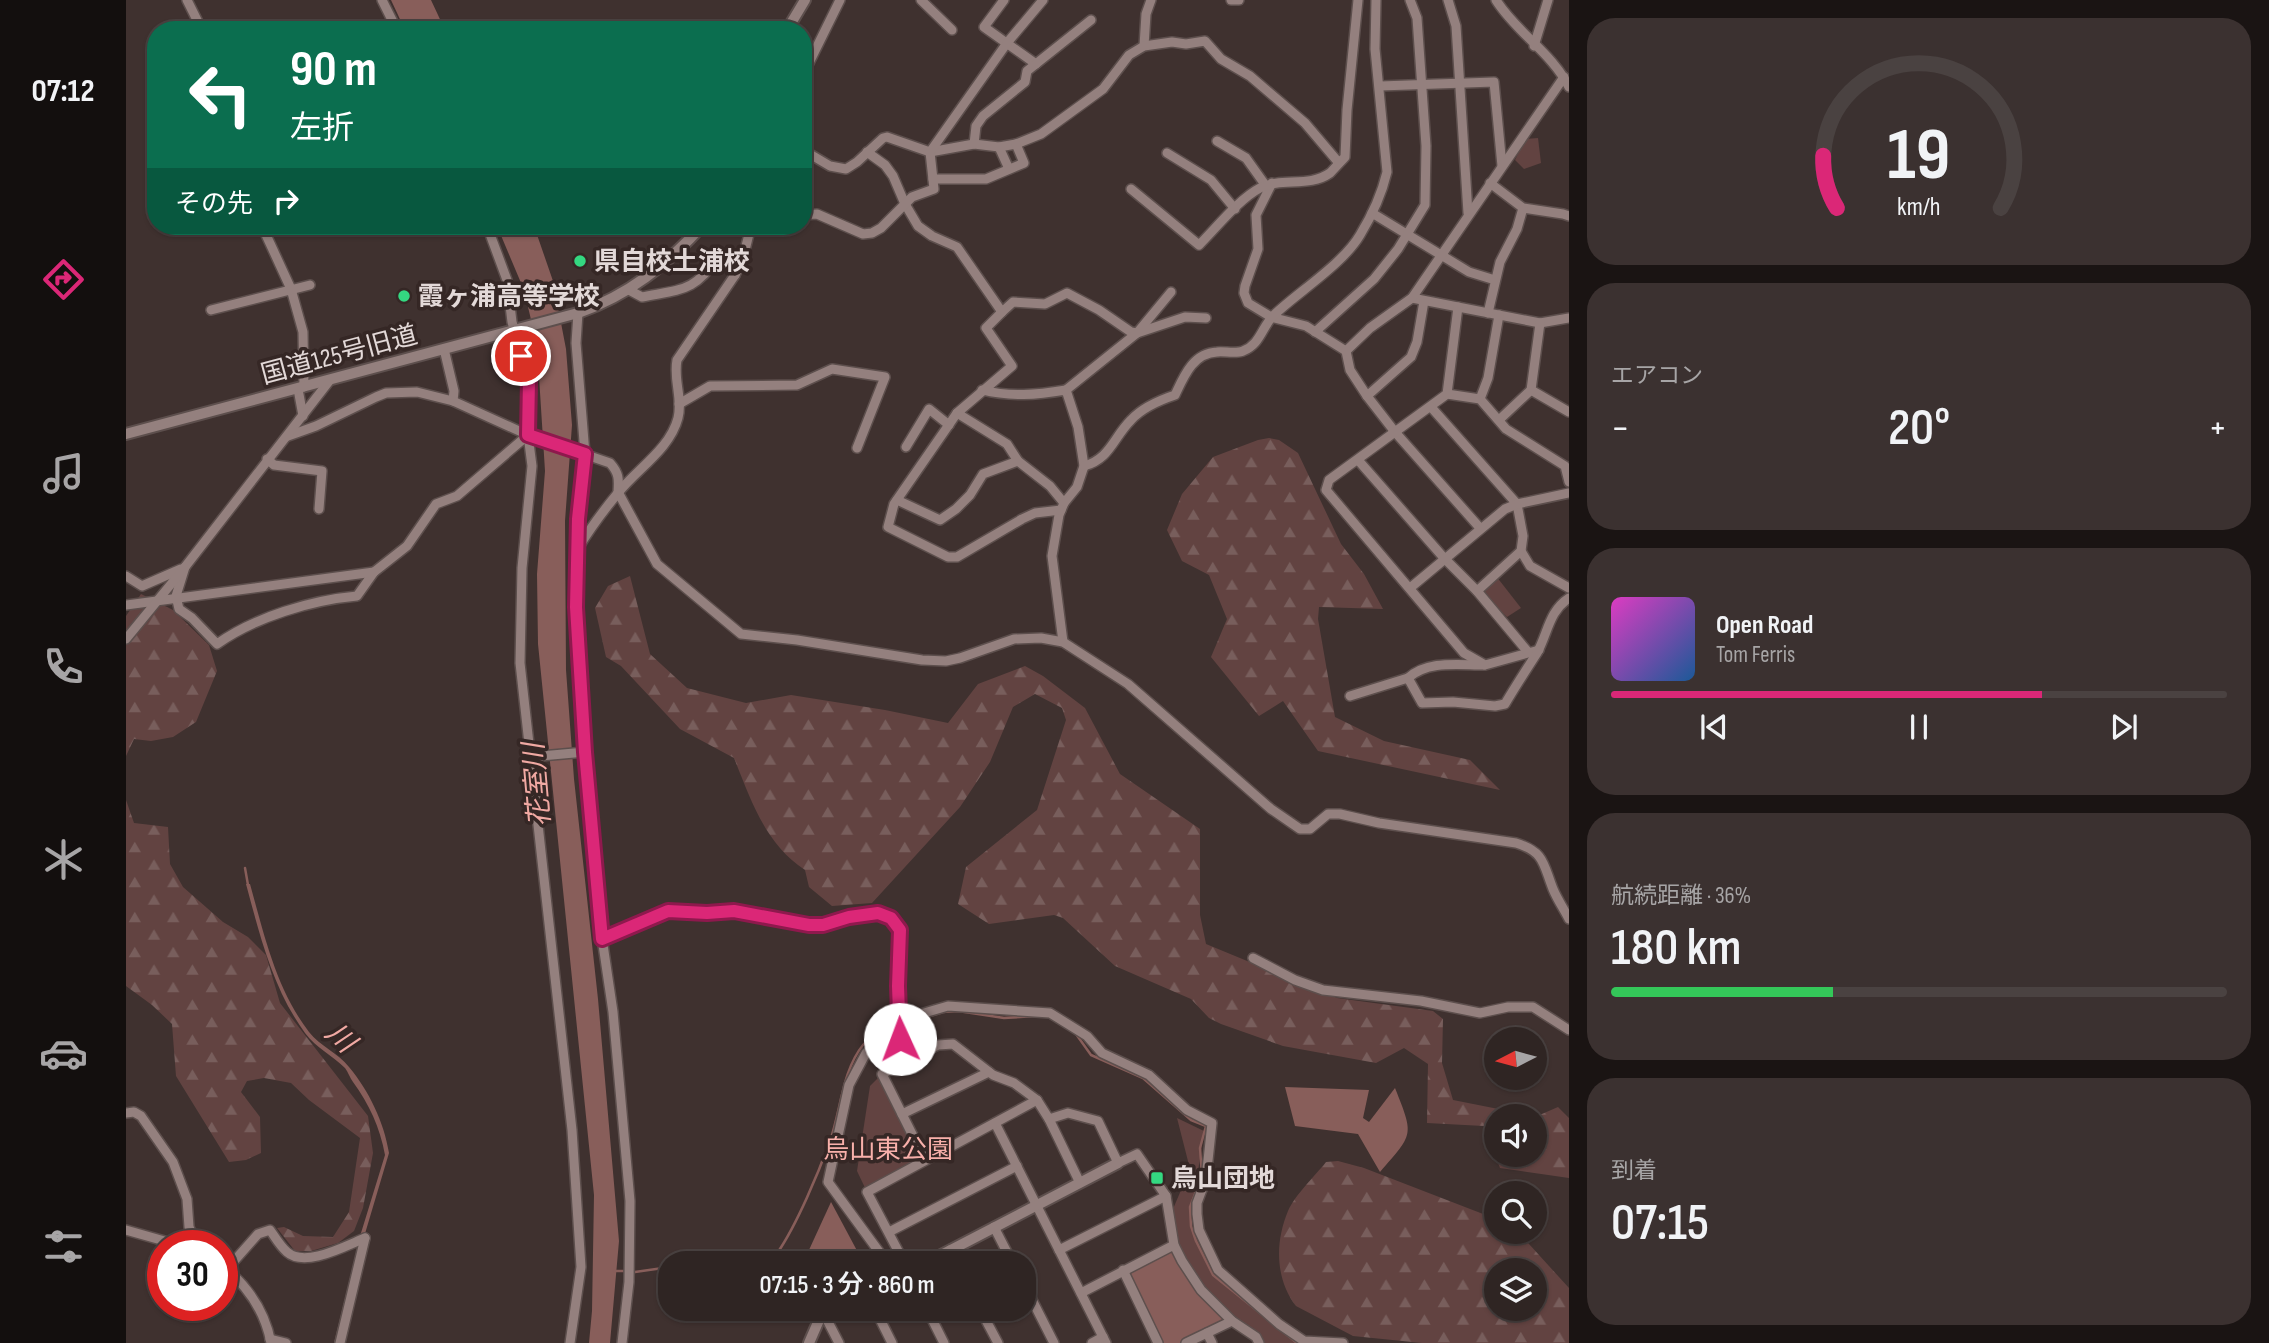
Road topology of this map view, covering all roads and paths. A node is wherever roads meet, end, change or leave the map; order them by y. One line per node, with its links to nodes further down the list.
1 (382, 0): 19 (street)
2 (805, 0): 20 (street)
3 (840, 0): 25 (street)
4 (921, 0): 21 (street)
5 (1004, 0): 22 (street)
6 (1043, 0): 22 (street)
7 (1152, 0): 23 (street)
8 (1231, 0): 9 (street)
9 (1239, 0)
10 (1358, 0): 40 (street)
11 (1376, 0): 30 (street)
12 (1410, 0): 29 (street)
13 (1448, 0): 28 (street)
14 (1496, 0): 24 (street)
15 (1548, 0): 24 (street)
16 (189, 1): 18 (street)
17 (1091, 20): 26 (street)
18 (198, 21)
19 (392, 21)
20 (792, 21)
21 (952, 30)
22 (1007, 43): 26 (street); 37 (street)
23 (1144, 46): 34 (street); 40 (street)
24 (1534, 46): 27 (street)
25 (812, 57)
26 (1036, 64): 33 (street)
27 (1566, 78): 31 (street); 41 (street)
28 (1461, 82): 29 (street); 41 (street); 51 (street)
29 (1421, 83): 30 (street); 58 (street)
30 (1380, 86): 50 (street)
31 (1569, 88)
32 (1217, 141): 45 (street)
33 (974, 144): 35 (street); 37 (street)
34 (1016, 144): 35 (street); 42 (street)
35 (999, 147): 42 (street)
36 (867, 152): 37 (street); 39 (street); 47 (street)
37 (930, 152): 43 (street)
38 (1167, 153): 49 (street)
39 (812, 155)
40 (1339, 163): 45 (street)
41 (1502, 166): 44 (street)
42 (1009, 169): 43 (street)
43 (933, 179): 47 (street)
44 (1490, 183): 48 (street); 51 (street)
45 (1269, 184): 49 (street); 74 (street)
46 (1131, 189): 49 (street)
47 (905, 204): 52 (street); 70 (street)
48 (1523, 208): 53 (street); 61 (street)
49 (1235, 209)
50 (1372, 212): 58 (street); 74 (street)
51 (1468, 213): 59 (street)
52 (812, 214)
53 (1569, 216)
54 (266, 235): 63 (street)
55 (490, 235): 78 (street)
56 (694, 235): 64 (street, 国道125号旧道)
57 (749, 235): 60 (street)
58 (1407, 235): 59 (street); 79 (street)
59 (1442, 256): 61 (street); 66 (street)
60 (735, 275): 64 (street); 92 (street)
61 (1495, 280): 71 (street)
62 (310, 285): 63 (street)
63 (291, 289): 69 (street); 84 (street)
64 (629, 290): 72 (street, 国道125号旧道)
65 (1171, 292): 80 (street)
66 (1412, 298): 67 (street); 82 (street)
67 (1424, 301): 68 (street); 89 (street)
68 (1458, 307): 71 (street); 88 (street)
69 (211, 310)
70 (1002, 312): 80 (street); 85 (street)
71 (1488, 313): 73 (street)
72 (573, 314): 78 (street, 国道125号旧道); 105 (street)
73 (1499, 315): 77 (street); 90 (street)
74 (1271, 317): 79 (street); 109 (street)
75 (1206, 318): 80 (street)
76 (1569, 318): 77 (street)
77 (1540, 323): 87 (street)
78 (518, 329): 81 (street, 国道125号旧道); 102 (street)
79 (1315, 332): 82 (street)
80 (1137, 333): 86 (street)
81 (444, 349): 83 (street, 国道125号旧道); 91 (street)
82 (1346, 351): 89 (street)
83 (330, 380): 84 (street, 国道125号旧道); 96 (street)
84 (301, 388): 96 (street); 100 (street, 国道125号旧道)
85 (982, 390): 86 (street); 95 (street)
86 (1066, 390): 109 (street)
87 (1531, 390): 94 (street); 97 (street)
88 (1447, 394): 90 (street); 93 (street)
89 (1367, 396): 99 (street)
90 (1480, 399): 97 (street)
91 (453, 401): 101 (street); 102 (street)
92 (679, 404): 103 (street); 111 (street)
93 (1431, 408): 99 (street); 114 (street)
94 (1569, 412)
95 (957, 413): 98 (street); 108 (street)
96 (303, 416): 101 (street)
97 (1499, 420): 110 (street)
98 (949, 425): 104 (street); 113 (street)
99 (1395, 432): 107 (street); 117 (street)
100 (126, 434)
101 (288, 436): 106 (street)
102 (532, 437): 105 (street); 122 (street); 139 (street)
103 (857, 447)
104 (906, 447)
105 (581, 453): 111 (street); 118 (street)
106 (267, 459): 116 (street); 121 (street)
107 (1358, 460): 120 (street); 125 (street)
108 (1018, 461): 113 (street); 115 (street)
109 (1084, 466): 115 (street)
110 (1569, 482)
111 (618, 492): 118 (street); 132 (street)
112 (1569, 493): 114 (street)
113 (897, 500): 115 (street)
114 (1517, 504): 117 (street); 119 (street)
115 (1063, 507): 132 (street)
116 (318, 509)
117 (1480, 528): 120 (street)
118 (576, 551): 138 (street)
119 (1521, 551): 124 (street); 126 (street)
120 (1444, 558): 125 (street); 126 (street)
121 (185, 567): 123 (street); 128 (street); 129 (street)
122 (374, 572): 128 (street); 128 (street)
123 (126, 576)
124 (1569, 587)
125 (1410, 588): 135 (street)
126 (1477, 591): 134 (street)
127 (1569, 598): 133 (street)
128 (176, 599): 129 (street)
129 (156, 601): 130 (street); 131 (street)
130 (126, 605)
131 (126, 639)
132 (1063, 642): 140 (street)
133 (1539, 650): 134 (street); 136 (street)
134 (1528, 652): 135 (street)
135 (1485, 665): 136 (street)
136 (1408, 678): 137 (street)
137 (1350, 696)
138 (585, 752): 139 (street); 141 (street)
139 (530, 757): 184 (street)
140 (1569, 919)
141 (602, 939): 143 (street); 185 (street)
142 (1253, 958): 144 (street)
143 (900, 1020): 165 (street); 197 (street)
144 (1569, 1031)
145 (989, 1072): 146 (street); 148 (street); 148 (street)
146 (1037, 1100): 149 (street); 150 (street)
147 (126, 1113): 159 (street)
148 (902, 1114): 151 (street)
149 (1049, 1119): 152 (street); 154 (street)
150 (995, 1123): 151 (street); 153 (street)
151 (925, 1160): 160 (street)
152 (1118, 1163): 154 (street); 155 (street)
153 (1017, 1166): 156 (street); 160 (street)
154 (1080, 1183): 156 (street)
155 (1166, 1196): 162 (street); 164 (street)
156 (1037, 1205): 157 (street); 164 (street)
157 (994, 1227): 163 (street); 167 (street)
158 (126, 1230): 161 (street)
159 (190, 1230)
160 (889, 1232): 166 (street)
161 (147, 1236)
162 (1174, 1245): 169 (street); 178 (street)
163 (950, 1250)
164 (1059, 1250): 171 (street)
165 (878, 1251)
166 (898, 1251)
167 (1006, 1251)
168 (238, 1253): 183 (street)
169 (1123, 1270): 171 (street); 193 (street)
170 (238, 1283): 181 (street)
171 (1081, 1293): 180 (street)
172 (1036, 1308): 191 (street)
173 (819, 1321): 186 (street)
174 (833, 1321): 187 (street)
175 (881, 1321): 188 (street)
176 (933, 1321): 189 (street)
177 (986, 1321): 190 (street)
178 (1233, 1321): 179 (street); 196 (street)
179 (1207, 1333): 194 (street); 195 (street)
180 (1105, 1340): 192 (street)
181 (271, 1341): 182 (street)
182 (286, 1343)
183 (340, 1343)
184 (570, 1343)
185 (622, 1343)
186 (809, 1343)
187 (839, 1343)
188 (892, 1343)
189 (944, 1343)
190 (998, 1343)
191 (1054, 1343)
192 (1092, 1343)
193 (1158, 1343)
194 (1186, 1343)
195 (1212, 1343)
196 (1259, 1343)
197 (1343, 1343)

